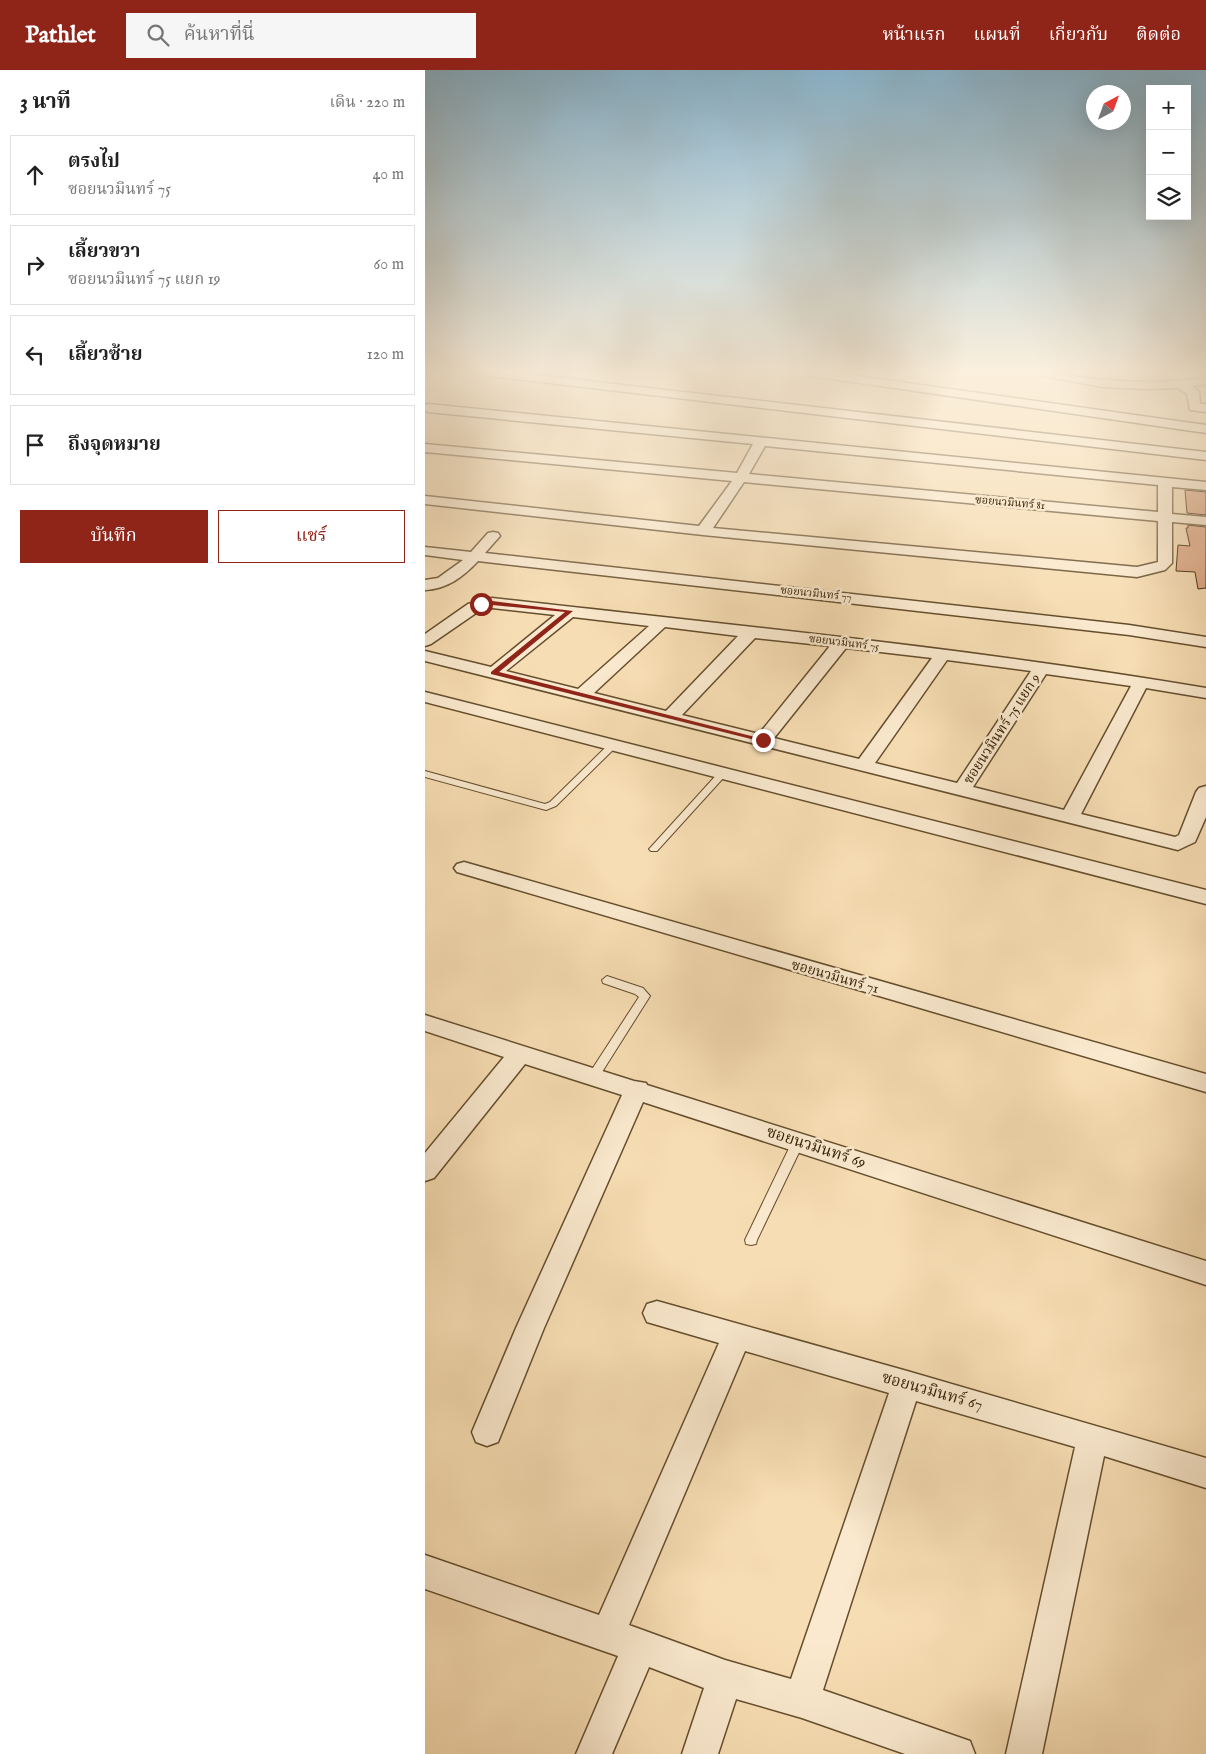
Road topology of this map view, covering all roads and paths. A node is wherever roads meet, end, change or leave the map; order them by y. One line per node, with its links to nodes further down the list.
1 (463, 452): 6 (street, ซอยนวมินทร์ 81)
2 (756, 452): 6 (street)
3 (858, 452): 7 (street)
4 (1168, 452): 5 (street)
5 (1206, 456)
6 (741, 478): 10 (street, ซอยนวมินทร์ 81); 12 (street)
7 (1165, 482): 8 (street); 10 (street)
8 (1206, 486)
9 (425, 500): 12 (street)
10 (1165, 517): 11 (street, ซอยนวมินทร์ 81); 12 (street)
11 (1206, 521)
12 (703, 531)
13 (493, 536): 15 (street)
14 (425, 551): 15 (street, ซอยนวมินทร์ 77)
15 (475, 556): 16 (street); 21 (street, ซอยนวมินทร์ 77)
16 (425, 584)
17 (570, 611): 18 (street, ซอยนวมินทร์ 75); 20 (street, ซอยนวมินทร์ 75); 26 (street)
18 (662, 622): 19 (street, ซอยนวมินทร์ 75); 29 (street)
19 (751, 632): 22 (street, ซอยนวมินทร์ 75); 31 (street)
20 (426, 638)
21 (1206, 642)
22 (841, 643): 23 (street, ซอยนวมินทร์ 75); 32 (street)
23 (943, 654): 25 (street, ซอยนวมินทร์ 75); 34 (street)
24 (425, 656): 26 (street)
25 (1042, 667): 27 (street, ซอยนวมินทร์ 75); 37 (street, ซอยนวมินทร์ 75 แยก 9)
26 (494, 673): 29 (street)
27 (1141, 682): 28 (street, ซอยนวมินทร์ 75); 39 (street)
28 (1206, 693)
29 (582, 695): 31 (street)
30 (425, 697): 33 (street)
31 (669, 717): 32 (street)
32 (763, 740): 34 (street)
33 (613, 745): 35 (street); 36 (lane)
34 (864, 765): 37 (street)
35 (723, 773): 40 (lane); 42 (street)
36 (425, 774)
37 (962, 790): 39 (street)
38 (1206, 792): 39 (street)
39 (1070, 817)
40 (654, 849)
41 (464, 868): 47 (street, ซอยนวมินทร์ 71)
42 (1206, 897)
43 (607, 980): 46 (lane)
44 (425, 1023): 45 (street, ซอยนวมินทร์ 69)
45 (519, 1055): 46 (street, ซอยนวมินทร์ 69); 50 (street)
46 (593, 1077): 48 (street, ซอยนวมินทร์ 69)
47 (1206, 1083)
48 (637, 1090): 49 (street, ซอยนวมินทร์ 69); 56 (street)
49 (798, 1142): 51 (lane); 52 (street, ซอยนวมินทร์ 69)
50 (425, 1171)
51 (751, 1240)
52 (1206, 1273)
53 (657, 1313): 54 (street, ซอยนวมินทร์ 67)
54 (737, 1336): 55 (street, ซอยนวมินทร์ 67); 60 (street)
55 (907, 1384): 57 (street, ซอยนวมินทร์ 67); 63 (street)
56 (487, 1432)
57 (1092, 1438): 58 (street, ซอยนวมินทร์ 67); 68 (street)
58 (1206, 1473)
59 (425, 1572): 60 (street)
60 (607, 1635): 61 (street)
61 (640, 1646): 62 (street); 65 (street)
62 (725, 1678): 63 (street); 66 (street)
63 (802, 1700): 64 (street)
64 (918, 1748): 67 (street)
65 (594, 1754)
66 (700, 1754)
67 (957, 1754)
68 (1024, 1754)

